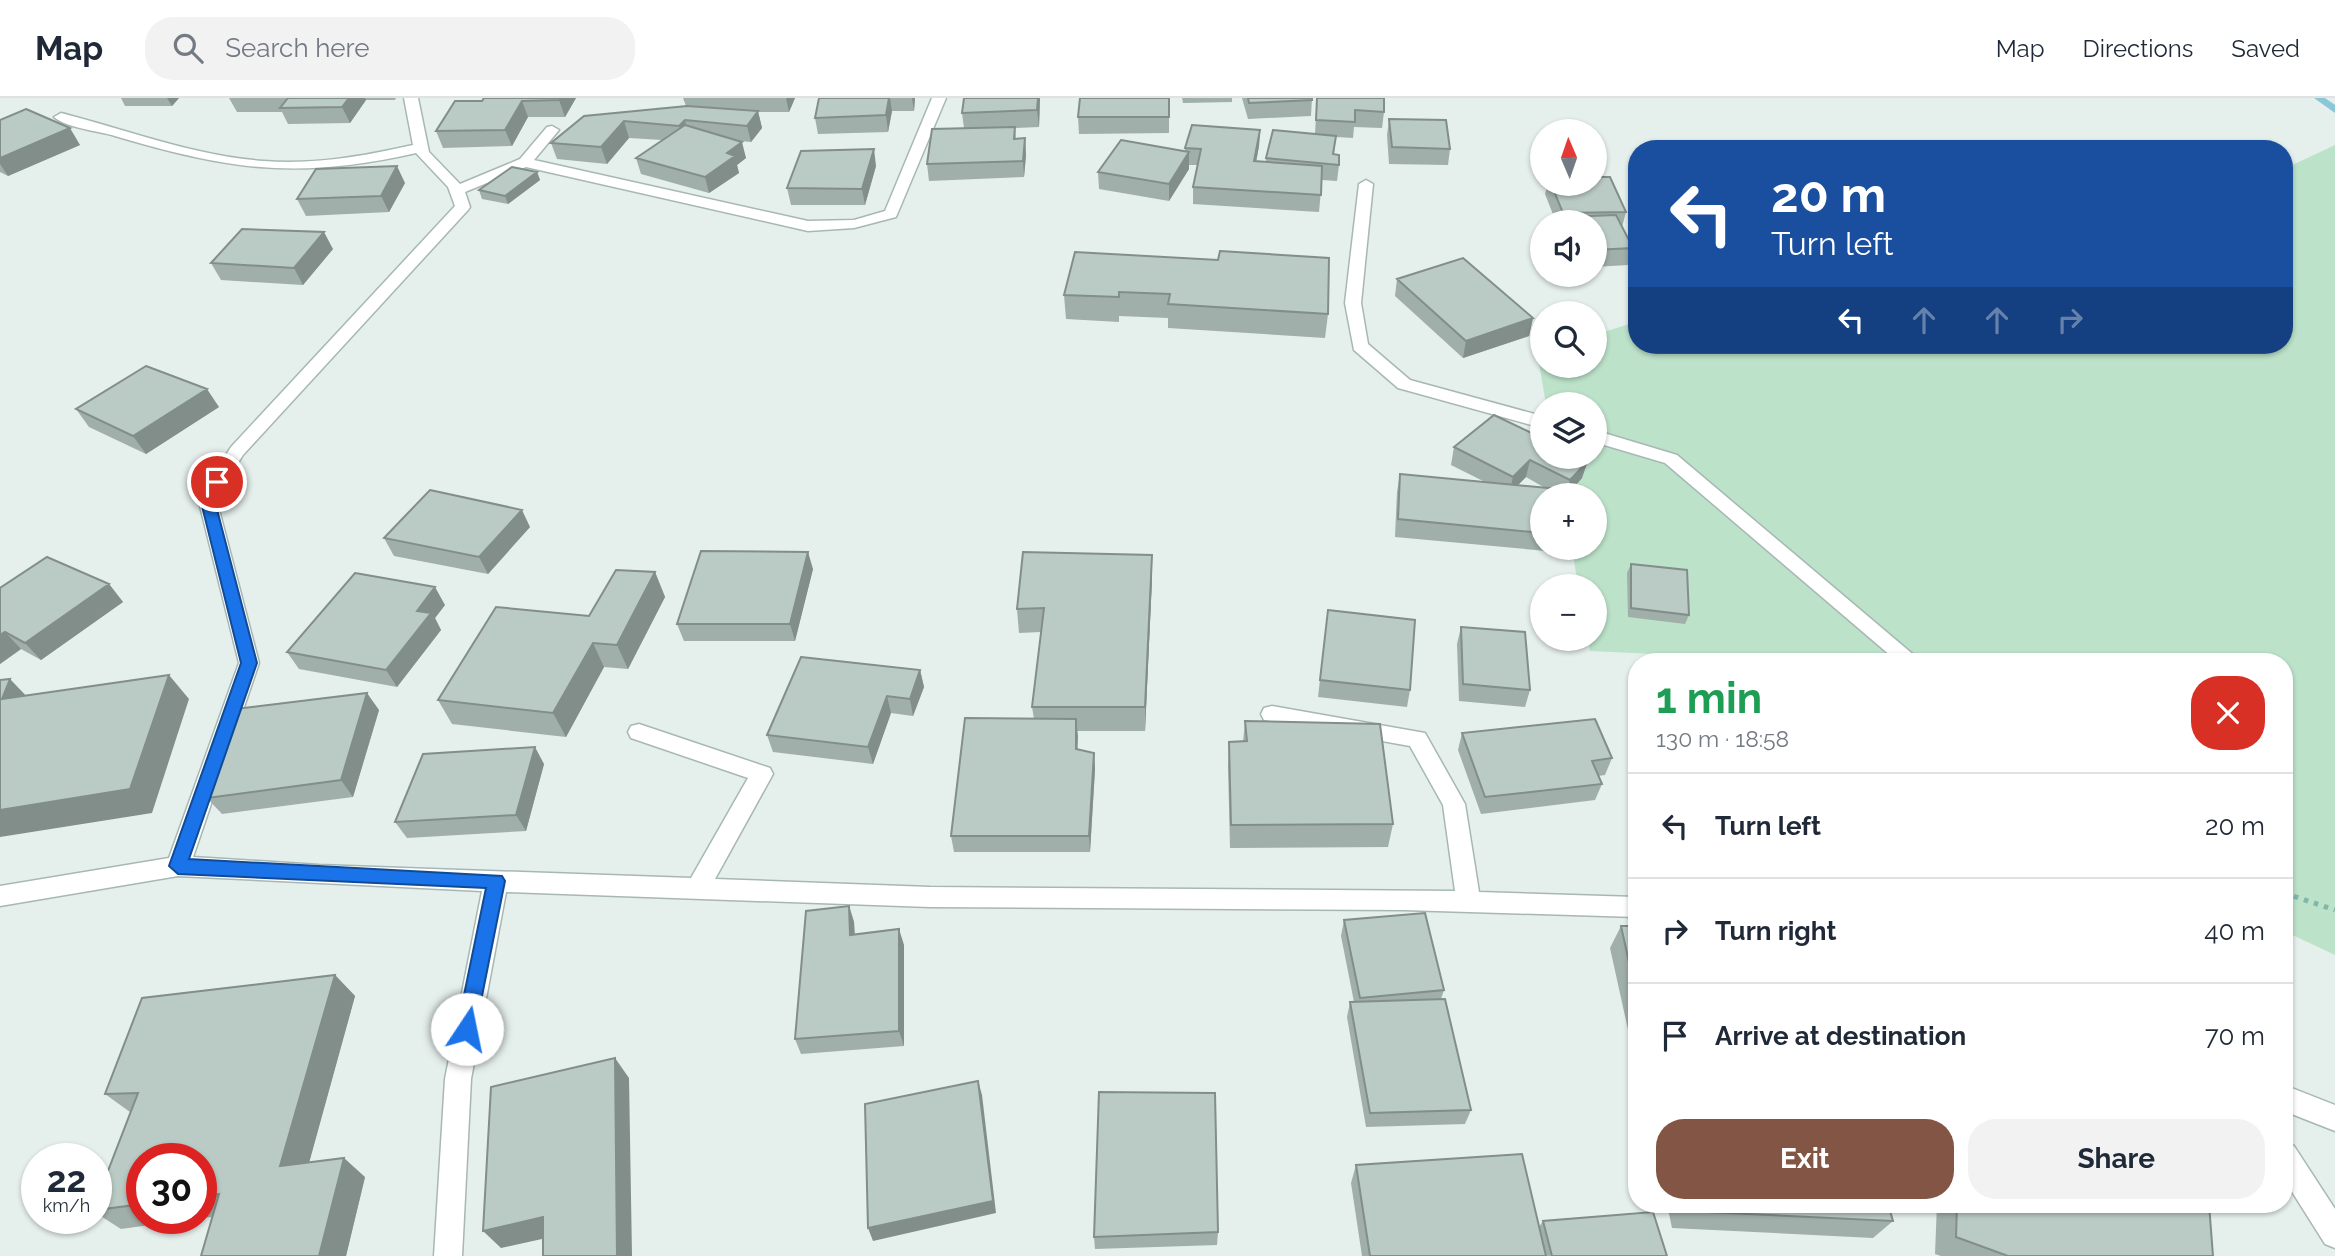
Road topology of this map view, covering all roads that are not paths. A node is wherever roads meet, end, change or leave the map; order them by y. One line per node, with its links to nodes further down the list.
1 (411, 98): 5 (street)
2 (939, 98): 6 (street)
3 (61, 117): 5 (street)
4 (552, 130): 6 (street)
5 (422, 147): 8 (street)
6 (525, 162): 8 (street)
7 (1366, 184): 9 (street)
8 (459, 190): 14 (street)
9 (1530, 419)
10 (1607, 440): 11 (street)
11 (1901, 653)
12 (1272, 714): 18 (street)
13 (639, 732): 16 (street)
14 (178, 866): 15 (street); 17 (street)
15 (496, 881): 16 (street); 24 (street)
16 (697, 889): 18 (street)
17 (0, 896)
18 (1469, 902): 19 (street)
19 (1628, 907)
20 (2293, 1102): 21 (street)
21 (2335, 1118)
22 (2293, 1169): 23 (street)
23 (2335, 1234)
24 (448, 1256)

